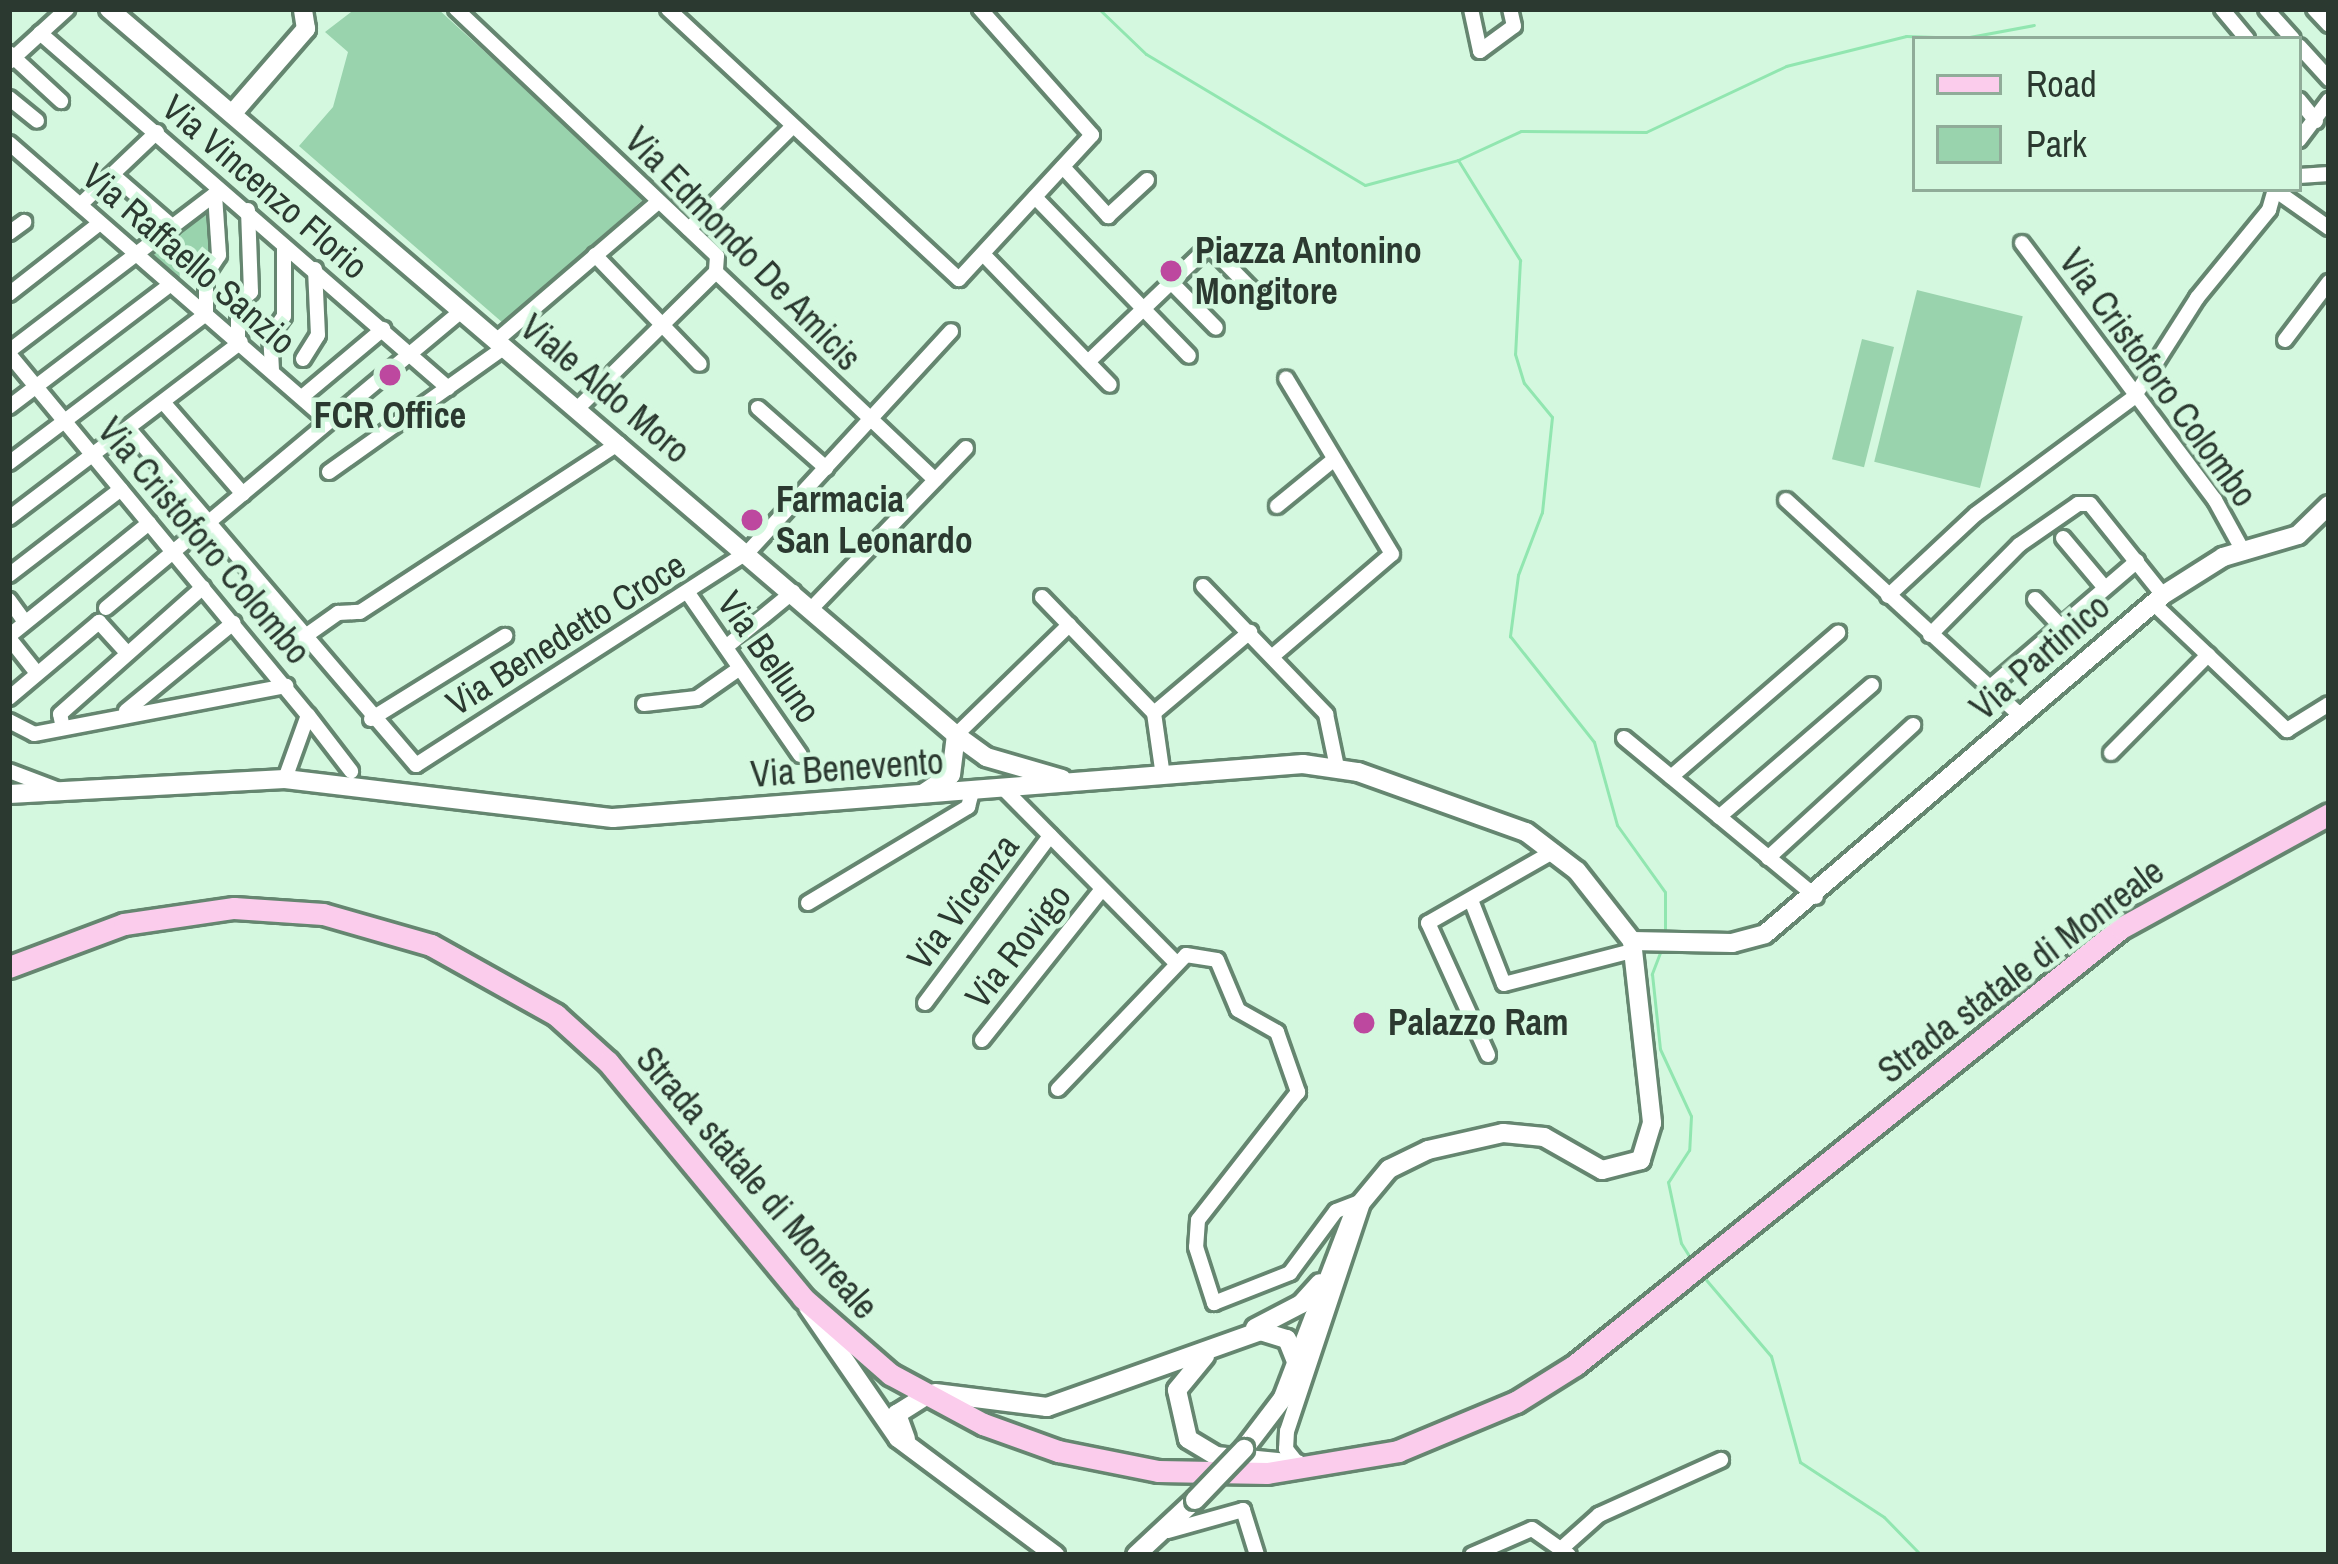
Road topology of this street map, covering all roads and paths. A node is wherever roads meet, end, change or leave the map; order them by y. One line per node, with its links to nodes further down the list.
1 (67, 9): 13 (street)
2 (109, 9): 23 (main road, Viale Aldo Moro)
3 (303, 9): 23 (main road)
4 (457, 9): 37 (street, Via Edmondo De Amicis)
5 (668, 9): 26 (street)
6 (980, 9): 30 (street)
7 (1471, 9): 8 (street)
8 (1510, 9)
9 (2222, 9): 14 (street)
10 (2266, 9): 15 (street)
11 (2314, 9): 12 (street)
12 (2329, 25)
13 (40, 33): 17 (street); 27 (street, Via Vincenzo Florio)
14 (2244, 36)
15 (2290, 36)
16 (2302, 49): 18 (street)
17 (10, 58): 21 (street)
18 (2329, 80)
19 (9, 98): 24 (street)
20 (2329, 100): 25 (street)
21 (61, 101)
22 (2302, 104): 25 (street)
23 (232, 114): 59 (main road, Viale Aldo Moro)
24 (37, 121)
25 (2316, 121): 28 (street)
26 (794, 126): 44 (street); 48 (street)
27 (157, 133): 31 (street); 33 (street, Via Vincenzo Florio)
28 (2302, 137)
29 (9, 143): 38 (street, Via Raffaello Sanzio)
30 (1063, 167): 32 (street); 36 (street)
31 (113, 175): 38 (street); 42 (street)
32 (1148, 179)
33 (219, 191): 39 (street, Via Vincenzo Florio); 42 (street); 60 (street)
34 (2274, 192): 80 (street)
35 (2278, 192): 43 (street)
36 (1035, 197): 48 (street); 58 (street)
37 (659, 201): 44 (street, Via Edmondo De Amicis); 50 (street)
38 (80, 205): 41 (street, Via Raffaello Sanzio)
39 (248, 210): 47 (street, Via Vincenzo Florio); 66 (street)
40 (24, 222): 45 (street)
41 (100, 223): 49 (street, Via Raffaello Sanzio); 56 (street)
42 (173, 227): 49 (street)
43 (2329, 228)
44 (689, 229): 52 (street, Via Edmondo De Amicis)
45 (9, 233)
46 (2022, 243): 80 (street, Via Cristoforo Colombo)
47 (284, 246): 51 (street, Via Vincenzo Florio); 74 (street)
48 (982, 254): 72 (street)
49 (136, 255): 54 (street, Via Raffaello Sanzio); 69 (street)
50 (595, 255): 61 (street); 67 (street)
51 (315, 269): 63 (street, Via Vincenzo Florio); 71 (street)
52 (716, 272): 61 (street); 85 (street, Via Edmondo De Amicis)
53 (2329, 282): 65 (street)
54 (171, 284): 60 (street, Via Raffaello Sanzio); 77 (street)
55 (1174, 285): 57 (street); 58 (street); 62 (street)
56 (9, 294)
57 (1258, 296)
58 (1145, 309): 70 (street); 72 (street)
59 (461, 311): 67 (main road, Viale Aldo Moro); 68 (street)
60 (206, 314): 66 (street, Via Raffaello Sanzio); 86 (street)
61 (662, 324): 73 (street); 84 (street)
62 (1216, 328)
63 (383, 329): 68 (street, Via Vincenzo Florio); 79 (street)
64 (951, 331): 85 (street, Via Benedetto Croce)
65 (2285, 340)
66 (240, 341): 74 (street, Via Raffaello Sanzio); 81 (street)
67 (501, 344): 78 (street); 84 (main road, Viale Aldo Moro)
68 (409, 352): 78 (street, Via Vincenzo Florio); 87 (street)
69 (9, 353): 77 (street, Via Cristoforo Colombo)
70 (1189, 356)
71 (303, 359)
72 (1088, 362): 76 (street)
73 (700, 364)
74 (272, 370): 79 (street, Via Raffaello Sanzio)
75 (1286, 378): 92 (street)
76 (1110, 385)
77 (36, 386): 82 (street); 86 (street, Via Cristoforo Colombo)
78 (448, 388): 95 (street)
79 (302, 397): 87 (street, Via Raffaello Sanzio)
80 (2134, 397): 106 (street, Via Cristoforo Colombo); 116 (street)
81 (163, 402): 88 (street); 98 (street)
82 (9, 406)
83 (758, 407): 94 (street)
84 (578, 408): 89 (main road, Viale Aldo Moro)
85 (869, 420): 94 (street, Via Benedetto Croce); 96 (street, Via Edmondo De Amicis)
86 (64, 421): 91 (street, Via Cristoforo Colombo); 93 (street)
87 (328, 421): 98 (street)
88 (129, 429): 91 (street); 104 (street)
89 (619, 443): 107 (main road, Viale Aldo Moro); 132 (street)
90 (966, 448): 96 (street)
91 (93, 456): 97 (street, Via Cristoforo Colombo); 102 (street)
92 (1332, 461): 101 (street); 135 (street)
93 (9, 463)
94 (826, 468): 107 (street, Via Benedetto Croce)
95 (329, 472)
96 (935, 480): 121 (street)
97 (121, 489): 103 (street, Via Cristoforo Colombo); 110 (street)
98 (243, 494): 104 (street)
99 (1786, 500): 116 (street)
100 (2329, 505): 106 (main road, Via Partinico)
101 (1277, 506)
102 (9, 518)
103 (149, 523): 108 (street, Via Cristoforo Colombo); 123 (street)
104 (208, 523): 108 (street); 132 (street)
105 (2063, 538): 113 (street)
106 (2243, 551): 119 (main road, Via Partinico)
107 (748, 552): 114 (street, Via Benedetto Croce); 115 (main road, Viale Aldo Moro)
108 (174, 553): 112 (street, Via Cristoforo Colombo); 122 (street)
109 (2137, 561): 113 (street); 119 (street); 129 (street)
110 (9, 574)
111 (1203, 586): 127 (street)
112 (203, 587): 124 (street, Via Cristoforo Colombo); 134 (street)
113 (2105, 589): 126 (street)
114 (688, 592): 133 (street, Via Belluno); 149 (street, Via Benedetto Croce)
115 (793, 592): 121 (main road, Viale Aldo Moro); 133 (street)
116 (1888, 596): 129 (street)
117 (1042, 597): 125 (street)
118 (2035, 599): 126 (street)
119 (2158, 599): 136 (street); 148 (main road, Via Partinico)
120 (9, 600): 123 (street)
121 (812, 608): 153 (main road, Viale Aldo Moro)
122 (102, 615): 134 (street); 138 (street)
123 (26, 622): 131 (street)
124 (233, 623): 140 (street, Via Cristoforo Colombo); 146 (street)
125 (1069, 625): 145 (street); 153 (street)
126 (2062, 628): 141 (street)
127 (1250, 632): 135 (street); 145 (street)
128 (1838, 633): 163 (street)
129 (1930, 635): 141 (street)
130 (505, 636): 149 (street)
131 (9, 637): 138 (street)
132 (304, 638): 149 (street)
133 (726, 647): 137 (street, Via Belluno)
134 (127, 653): 152 (street)
135 (1274, 656): 158 (street)
136 (2208, 656): 144 (street); 155 (street)
137 (740, 668): 143 (street); 156 (street, Via Belluno)
138 (36, 672): 142 (street)
139 (1872, 685): 172 (street)
140 (286, 686): 146 (street); 147 (street, Via Cristoforo Colombo)
141 (1989, 688): 148 (street)
142 (9, 698)
143 (644, 704)
144 (2329, 704)
145 (1154, 713): 162 (street)
146 (122, 714): 152 (street)
147 (308, 715): 160 (street); 164 (street, Via Cristoforo Colombo)
148 (2023, 716): 177 (main road, Via Partinico)
149 (371, 718)
150 (9, 722): 152 (street)
151 (1913, 725): 175 (street)
152 (63, 728)
153 (956, 736): 157 (main road, Viale Aldo Moro); 161 (main road)
154 (1624, 738): 163 (street)
155 (2111, 753)
156 (800, 755)
157 (986, 758): 161 (main road); 165 (main road, Viale Aldo Moro); 168 (main road)
158 (1337, 767): 162 (main road, Via Benevento); 174 (main road, Via Benevento)
159 (9, 771): 166 (street)
160 (351, 771)
161 (951, 775): 170 (main road)
162 (1163, 776): 165 (main road, Via Benevento)
163 (1671, 777): 172 (street)
164 (285, 779): 166 (main road, Via Benevento); 170 (main road, Via Benevento)
165 (1078, 783): 167 (main road, Via Benevento)
166 (59, 790): 169 (main road, Via Benevento)
167 (1005, 790): 168 (main road, Via Benevento); 173 (street)
168 (972, 792): 170 (main road, Via Benevento); 179 (street)
169 (9, 794)
170 (919, 795)
171 (2329, 814): 198 (main road, Strada statale di Monreale)
172 (1719, 817): 175 (street)
173 (1050, 836): 176 (street); 183 (street, Via Vicenza)
174 (1554, 851): 178 (street); 180 (main road, Via Benevento)
175 (1768, 858): 177 (street)
176 (1102, 889): 181 (street); 184 (street, Via Rovigo)
177 (1816, 897): 180 (main road, Via Partinico)
178 (1471, 900): 180 (street); 185 (street)
179 (808, 903)
180 (1633, 945): 187 (main road)
181 (1175, 962): 186 (street); 187 (street)
182 (9, 967): 189 (main road, Strada statale di Monreale)
183 (925, 1003)
184 (982, 1040)
185 (1487, 1055)
186 (1058, 1089)
187 (1364, 1200): 188 (main road); 197 (street)
188 (1330, 1269): 190 (main road); 192 (main road)
189 (802, 1298): 194 (main road, Strada statale di Monreale); 195 (main road)
190 (1283, 1316): 191 (main road); 192 (main road)
191 (1238, 1336): 193 (main road); 194 (main road); 197 (main road)
192 (1306, 1337): 193 (main road)
193 (1297, 1364): 199 (main road, bridge)
194 (920, 1392): 195 (main road); 198 (main road, Strada statale di Monreale)
195 (923, 1455): 201 (main road)
196 (1721, 1460): 200 (street)
197 (1297, 1463): 198 (main road)
198 (1324, 1466)
199 (1168, 1532): 202 (main road); 203 (street)
200 (1566, 1551): 204 (street)
201 (1055, 1555)
202 (1136, 1555)
203 (1257, 1555)
204 (1472, 1555)

